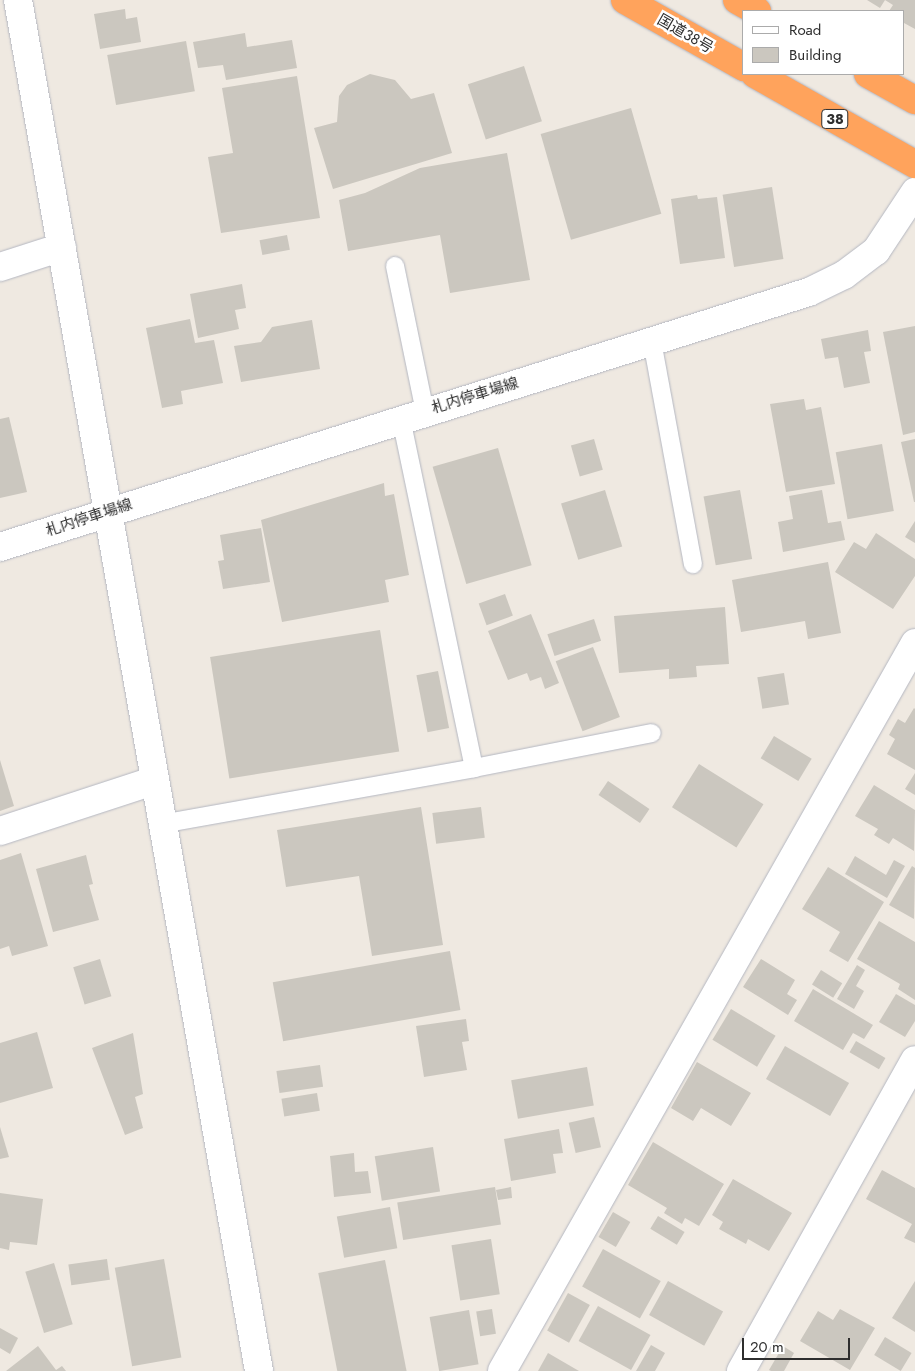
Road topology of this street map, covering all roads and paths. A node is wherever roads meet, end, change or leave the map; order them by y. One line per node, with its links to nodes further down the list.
1 (18, 0): 11 (street)
2 (626, 0): 5 (highway, 国道38号)
3 (737, 0): 4 (highway)
4 (755, 10)
5 (742, 66)
6 (758, 75): 9 (highway, 38)
7 (870, 75): 8 (highway)
8 (915, 100)
9 (915, 164)
10 (915, 192): 14 (street, 札内停車場線)
11 (62, 247): 13 (street); 16 (street)
12 (396, 266): 15 (lane)
13 (0, 267)
14 (652, 341): 15 (street, 札内停車場線); 18 (lane)
15 (413, 416): 16 (street, 札内停車場線); 21 (lane)
16 (109, 512): 17 (street, 札内停車場線); 22 (street)
17 (0, 547)
18 (693, 564)
19 (915, 643): 27 (street)
20 (652, 733): 21 (lane)
21 (474, 768): 23 (lane)
22 (153, 781): 23 (street); 24 (street)
23 (161, 824): 26 (street)
24 (0, 831)
25 (915, 1060): 28 (street)
26 (259, 1371)
27 (502, 1371)
28 (742, 1371)

